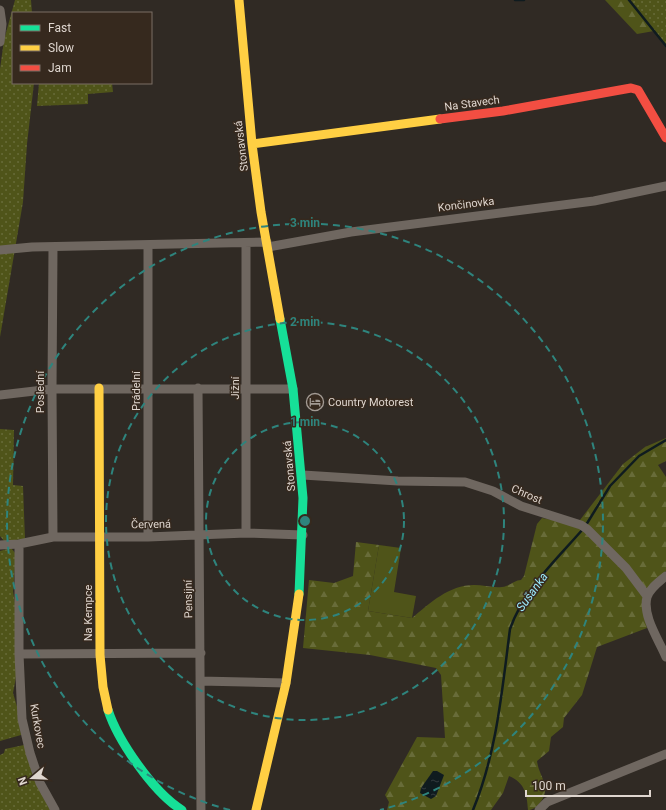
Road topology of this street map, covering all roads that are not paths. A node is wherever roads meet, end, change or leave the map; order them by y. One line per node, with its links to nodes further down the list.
1 (239, 0): 5 (street, Stonavská)
2 (0, 10): 3 (street)
3 (0, 42)
4 (666, 138): 5 (street, Na Stavech)
5 (252, 144): 8 (street, Stonavská)
6 (666, 186): 8 (street, Končinovka)
7 (246, 243): 8 (street, Končinovka); 9 (street, Končinovka); 14 (street, Jižní)
8 (268, 245): 15 (street, Stonavská)
9 (148, 246): 10 (street, Končinovka); 17 (street, Prádelní)
10 (53, 247): 11 (street, Končinovka); 16 (street, Poslední)
11 (1, 250)
12 (99, 388): 16 (street); 17 (street); 23 (street, Na Kempce)
13 (198, 388): 14 (street); 17 (street); 21 (street, Pensijní)
14 (247, 388): 15 (street); 20 (street, Jižní)
15 (293, 388): 19 (street, Stonavská)
16 (52, 389): 18 (street); 24 (street, Poslední)
17 (148, 389): 25 (street, Prádelní)
18 (0, 395)
19 (303, 475): 22 (street, Stonavská); 29 (street, Chrost)
20 (246, 533): 21 (street, Červená); 22 (street, Červená)
21 (199, 534): 25 (street, Červená); 30 (street, Pensijní)
22 (303, 535): 35 (street, Stonavská)
23 (100, 536): 24 (street, Červená); 25 (street, Červená); 32 (street, Na Kempce)
24 (53, 537): 26 (street, Červená)
25 (148, 537)
26 (19, 544): 27 (street, Červená); 31 (street, Kurkovec)
27 (0, 545)
28 (666, 576): 29 (street)
29 (647, 596): 33 (street)
30 (200, 653): 32 (street); 34 (street, Pensijní)
31 (19, 654): 32 (street); 37 (street, Kurkovec)
32 (100, 655): 38 (street, Na Kempce)
33 (666, 656)
34 (200, 681): 35 (street); 39 (street, Pensijní)
35 (286, 684): 40 (street, Stonavská)
36 (666, 754): 41 (street)
37 (55, 810)
38 (182, 810)
39 (201, 810)
40 (256, 810)
41 (539, 810)

